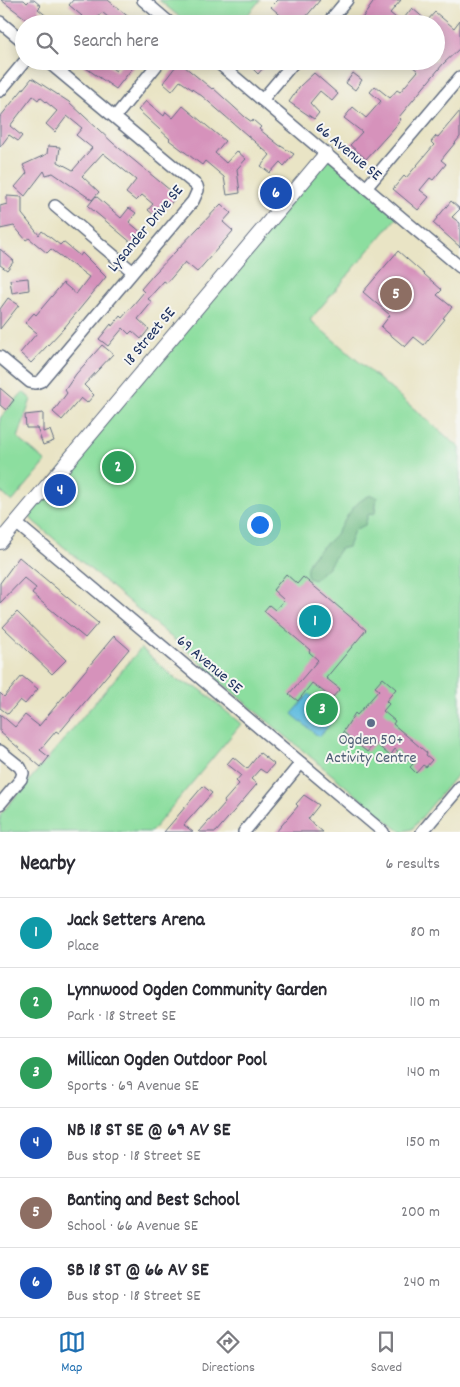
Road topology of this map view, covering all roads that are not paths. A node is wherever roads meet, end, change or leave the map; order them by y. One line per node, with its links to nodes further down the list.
1 (143, 0): 3 (street)
2 (347, 0): 4 (street)
3 (160, 15)
4 (334, 15)
5 (0, 22): 6 (street)
6 (15, 34)
7 (18, 70): 13 (street)
8 (58, 70): 15 (street, Lysander Drive SE)
9 (153, 70): 15 (street)
10 (227, 70): 14 (street, 66 Avenue SE)
11 (287, 70): 14 (street)
12 (460, 77): 17 (street)
13 (0, 91)
14 (262, 100): 16 (street, 66 Avenue SE)
15 (115, 117): 20 (street, Lysander Drive SE)
16 (326, 154): 17 (street, 66 Avenue SE); 22 (street, 18 Street SE)
17 (366, 188): 19 (street, 66 Avenue SE)
18 (55, 206): 20 (street)
19 (460, 267)
20 (132, 271): 21 (street, Lysander Drive SE)
21 (0, 357)
22 (16, 523): 23 (street, 18 Street SE); 25 (street, 69 Avenue SE)
23 (0, 542)
24 (0, 751): 27 (street)
25 (301, 763): 28 (street); 29 (street, 69 Avenue SE)
26 (458, 793): 30 (street)
27 (0, 804)
28 (244, 832)
29 (382, 832)
30 (422, 832)

